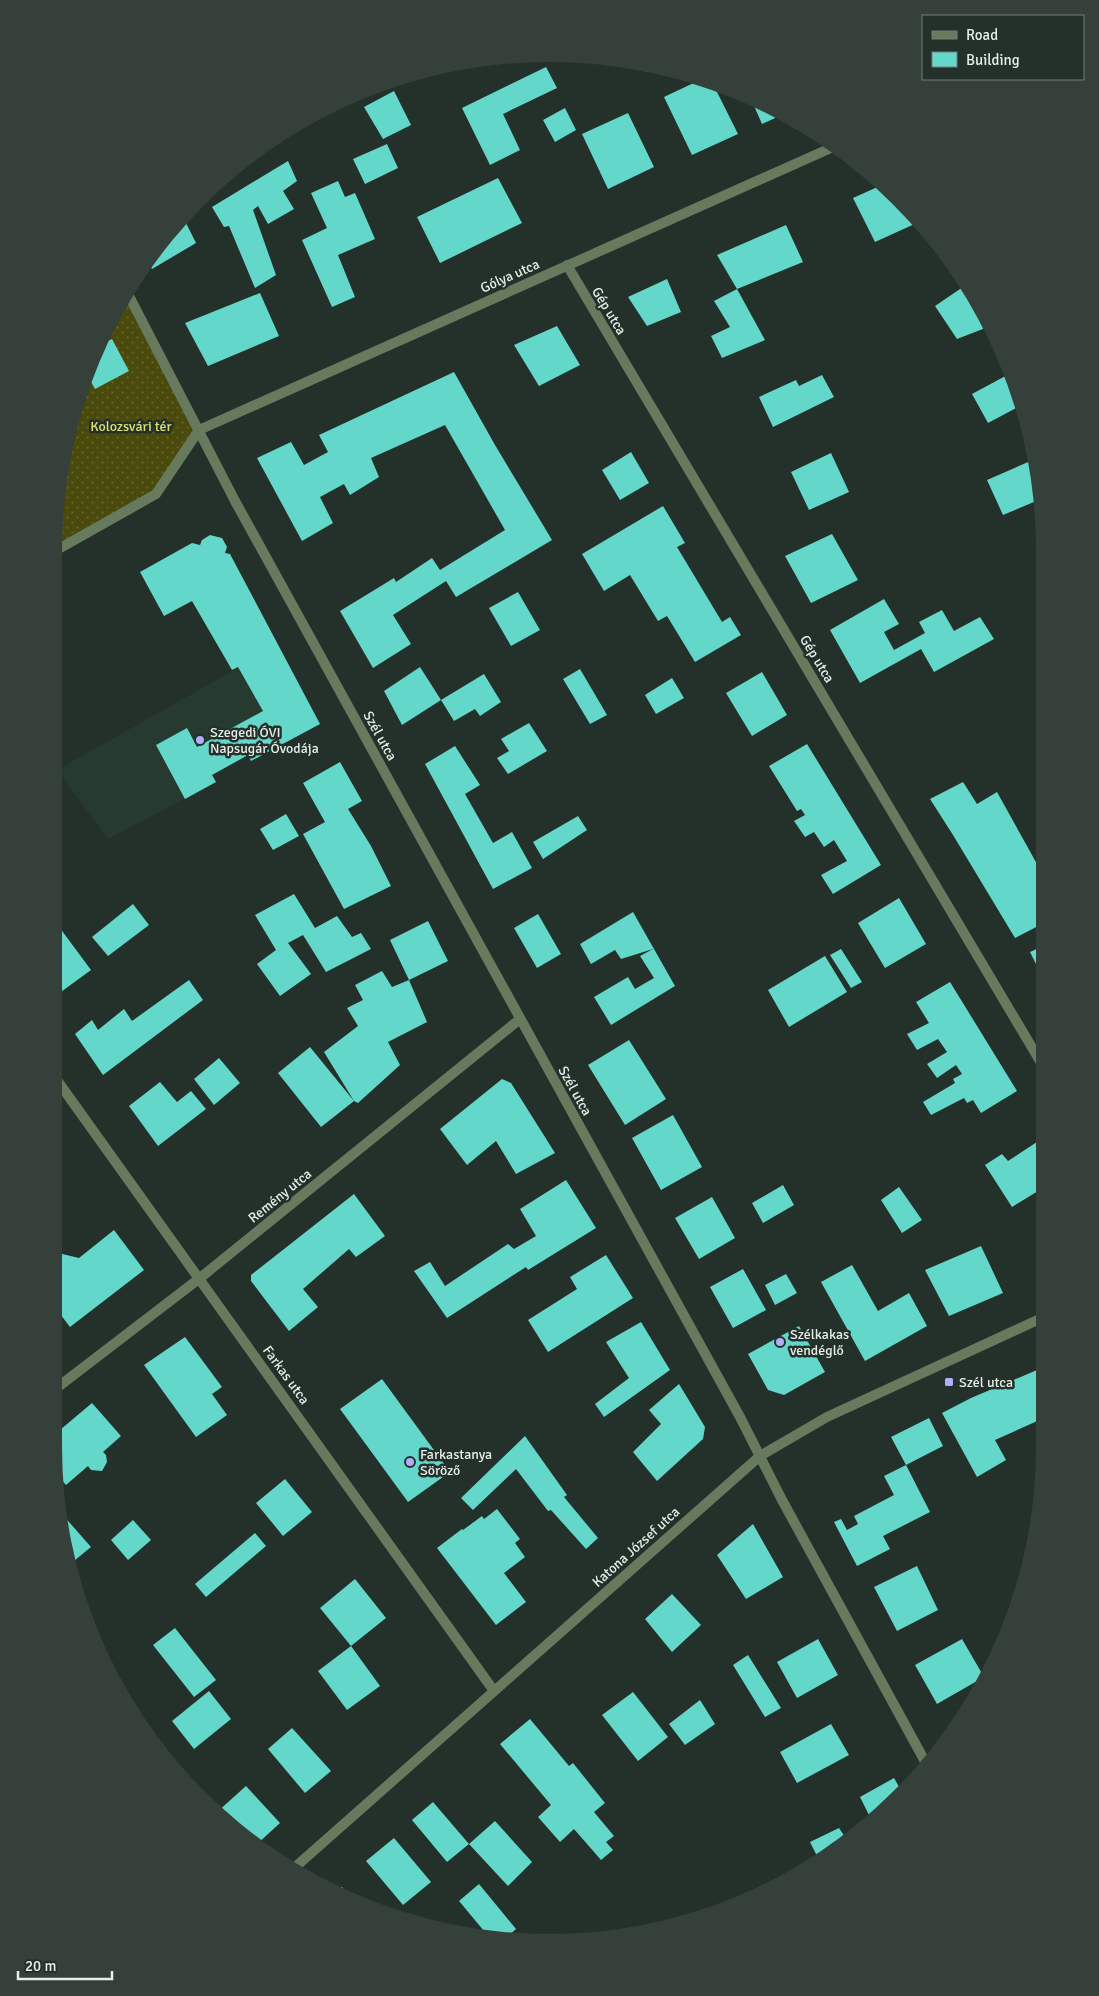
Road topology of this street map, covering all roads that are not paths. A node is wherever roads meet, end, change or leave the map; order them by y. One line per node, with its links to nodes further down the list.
1 (827, 150): 2 (street, Gólya utca)
2 (566, 265): 4 (street, Gólya utca); 7 (street, Gép utca)
3 (131, 301): 4 (street)
4 (199, 430): 5 (street); 6 (street, Szél utca)
5 (62, 547)
6 (520, 1019): 9 (street, Remény utca); 12 (street, Szél utca)
7 (1036, 1054)
8 (62, 1087): 9 (street, Farkas utca)
9 (200, 1278): 11 (street, Remény utca); 13 (street, Farkas utca)
10 (1036, 1322): 12 (street, Katona József utca)
11 (62, 1384)
12 (760, 1456): 13 (street, Katona József utca); 14 (street, Szél utca)
13 (494, 1691): 15 (street, Katona József utca)
14 (924, 1759)
15 (299, 1864)

